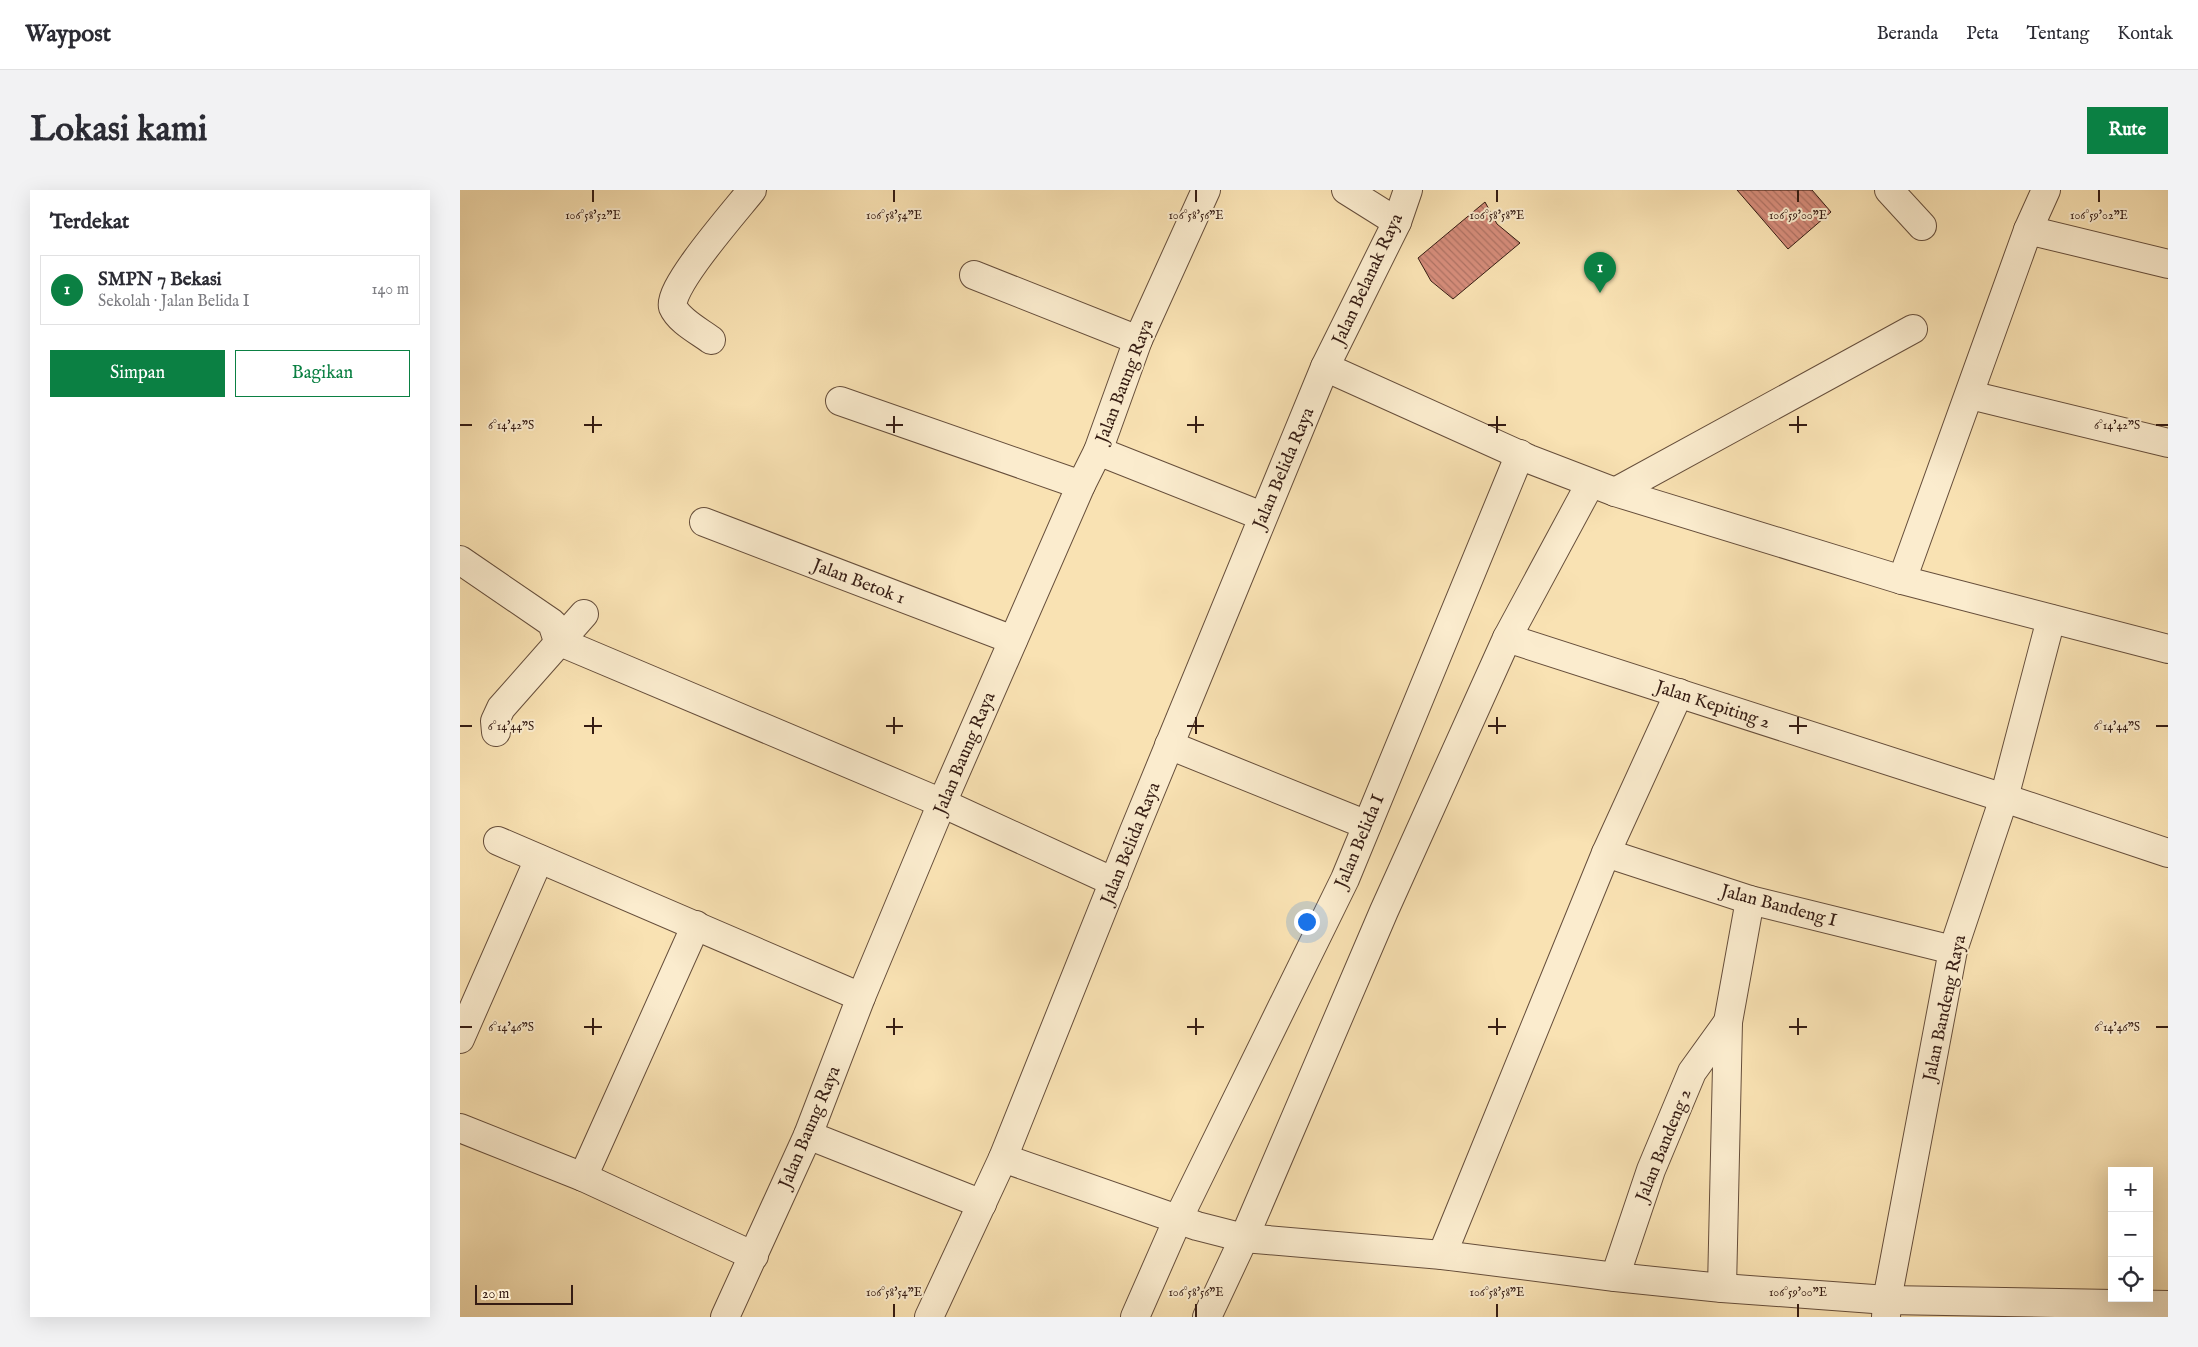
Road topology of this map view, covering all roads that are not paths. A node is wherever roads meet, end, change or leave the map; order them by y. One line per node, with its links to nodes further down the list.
1 (752, 190): 13 (street)
2 (1206, 190): 14 (street, Jalan Baung Raya)
3 (1346, 190): 7 (street)
4 (1408, 190): 7 (street, Jalan Belanak Raya)
5 (1889, 190): 8 (street)
6 (2046, 190): 9 (street)
7 (1397, 222): 15 (street, Jalan Belanak Raya)
8 (1922, 226)
9 (2028, 230): 10 (street); 16 (street)
10 (2168, 264)
11 (974, 275): 14 (street)
12 (1913, 329): 23 (street)
13 (711, 340)
14 (1138, 340): 19 (street, Jalan Baung Raya)
15 (1325, 367): 20 (street); 24 (street, Jalan Belida Raya)
16 (1970, 396): 18 (street); 27 (street)
17 (840, 401): 22 (street)
18 (2168, 443)
19 (1098, 451): 22 (street, Jalan Baung Raya); 24 (street)
20 (1525, 456): 21 (street); 39 (street, Jalan Belida I)
21 (1585, 482): 23 (street); 30 (street)
22 (1080, 485): 31 (street, Jalan Baung Raya)
23 (1615, 492): 27 (street)
24 (1262, 516): 36 (street, Jalan Belida Raya)
25 (704, 522): 31 (street, Jalan Betok 1)
26 (460, 560): 32 (street)
27 (1902, 580): 29 (street)
28 (584, 614): 32 (street)
29 (2051, 619): 33 (street); 37 (street, Jalan Bandeng Raya)
30 (1507, 638): 34 (street, Jalan Kepiting 2); 57 (street)
31 (1013, 640): 38 (street, Jalan Baung Raya)
32 (558, 641): 35 (street); 38 (street)
33 (2168, 649)
34 (1678, 694): 37 (street, Jalan Kepiting 2); 41 (street)
35 (496, 732)
36 (1169, 746): 39 (street); 44 (street, Jalan Belida Raya)
37 (2004, 798): 42 (street, Jalan Kepiting 2); 47 (street, Jalan Bandeng Raya)
38 (942, 804): 44 (street); 48 (street, Jalan Baung Raya)
39 (1367, 825): 56 (street, Jalan Belida I)
40 (498, 841): 43 (street)
41 (1606, 853): 45 (street, Jalan Bandeng I); 58 (street)
42 (2168, 853)
43 (540, 859): 46 (street); 50 (street)
44 (1114, 882): 53 (street, Jalan Belida Raya)
45 (1750, 900): 47 (street, Jalan Bandeng I); 49 (street)
46 (696, 925): 48 (street); 54 (street)
47 (1954, 950): 63 (street, Jalan Bandeng Raya)
48 (862, 997): 52 (street, Jalan Baung Raya)
49 (1728, 1022): 60 (street, Jalan Bandeng 2); 61 (street)
50 (460, 1039)
51 (460, 1128): 54 (street)
52 (808, 1134): 55 (street); 59 (street, Jalan Baung Raya)
53 (1003, 1158): 55 (street, Jalan Belida Raya); 56 (street)
54 (583, 1177): 59 (street)
55 (982, 1204): 65 (street, Jalan Belida Raya)
56 (1197, 1225): 57 (street); 66 (street, Jalan Belida I)
57 (1244, 1238): 58 (street); 67 (street)
58 (1442, 1255): 60 (street)
59 (754, 1256): 64 (street, Jalan Baung Raya)
60 (1615, 1277): 61 (street)
61 (1722, 1288): 63 (street)
62 (2168, 1305): 63 (street)
63 (1887, 1308)
64 (725, 1317)
65 (929, 1317)
66 (1135, 1317)
67 (1208, 1317)

